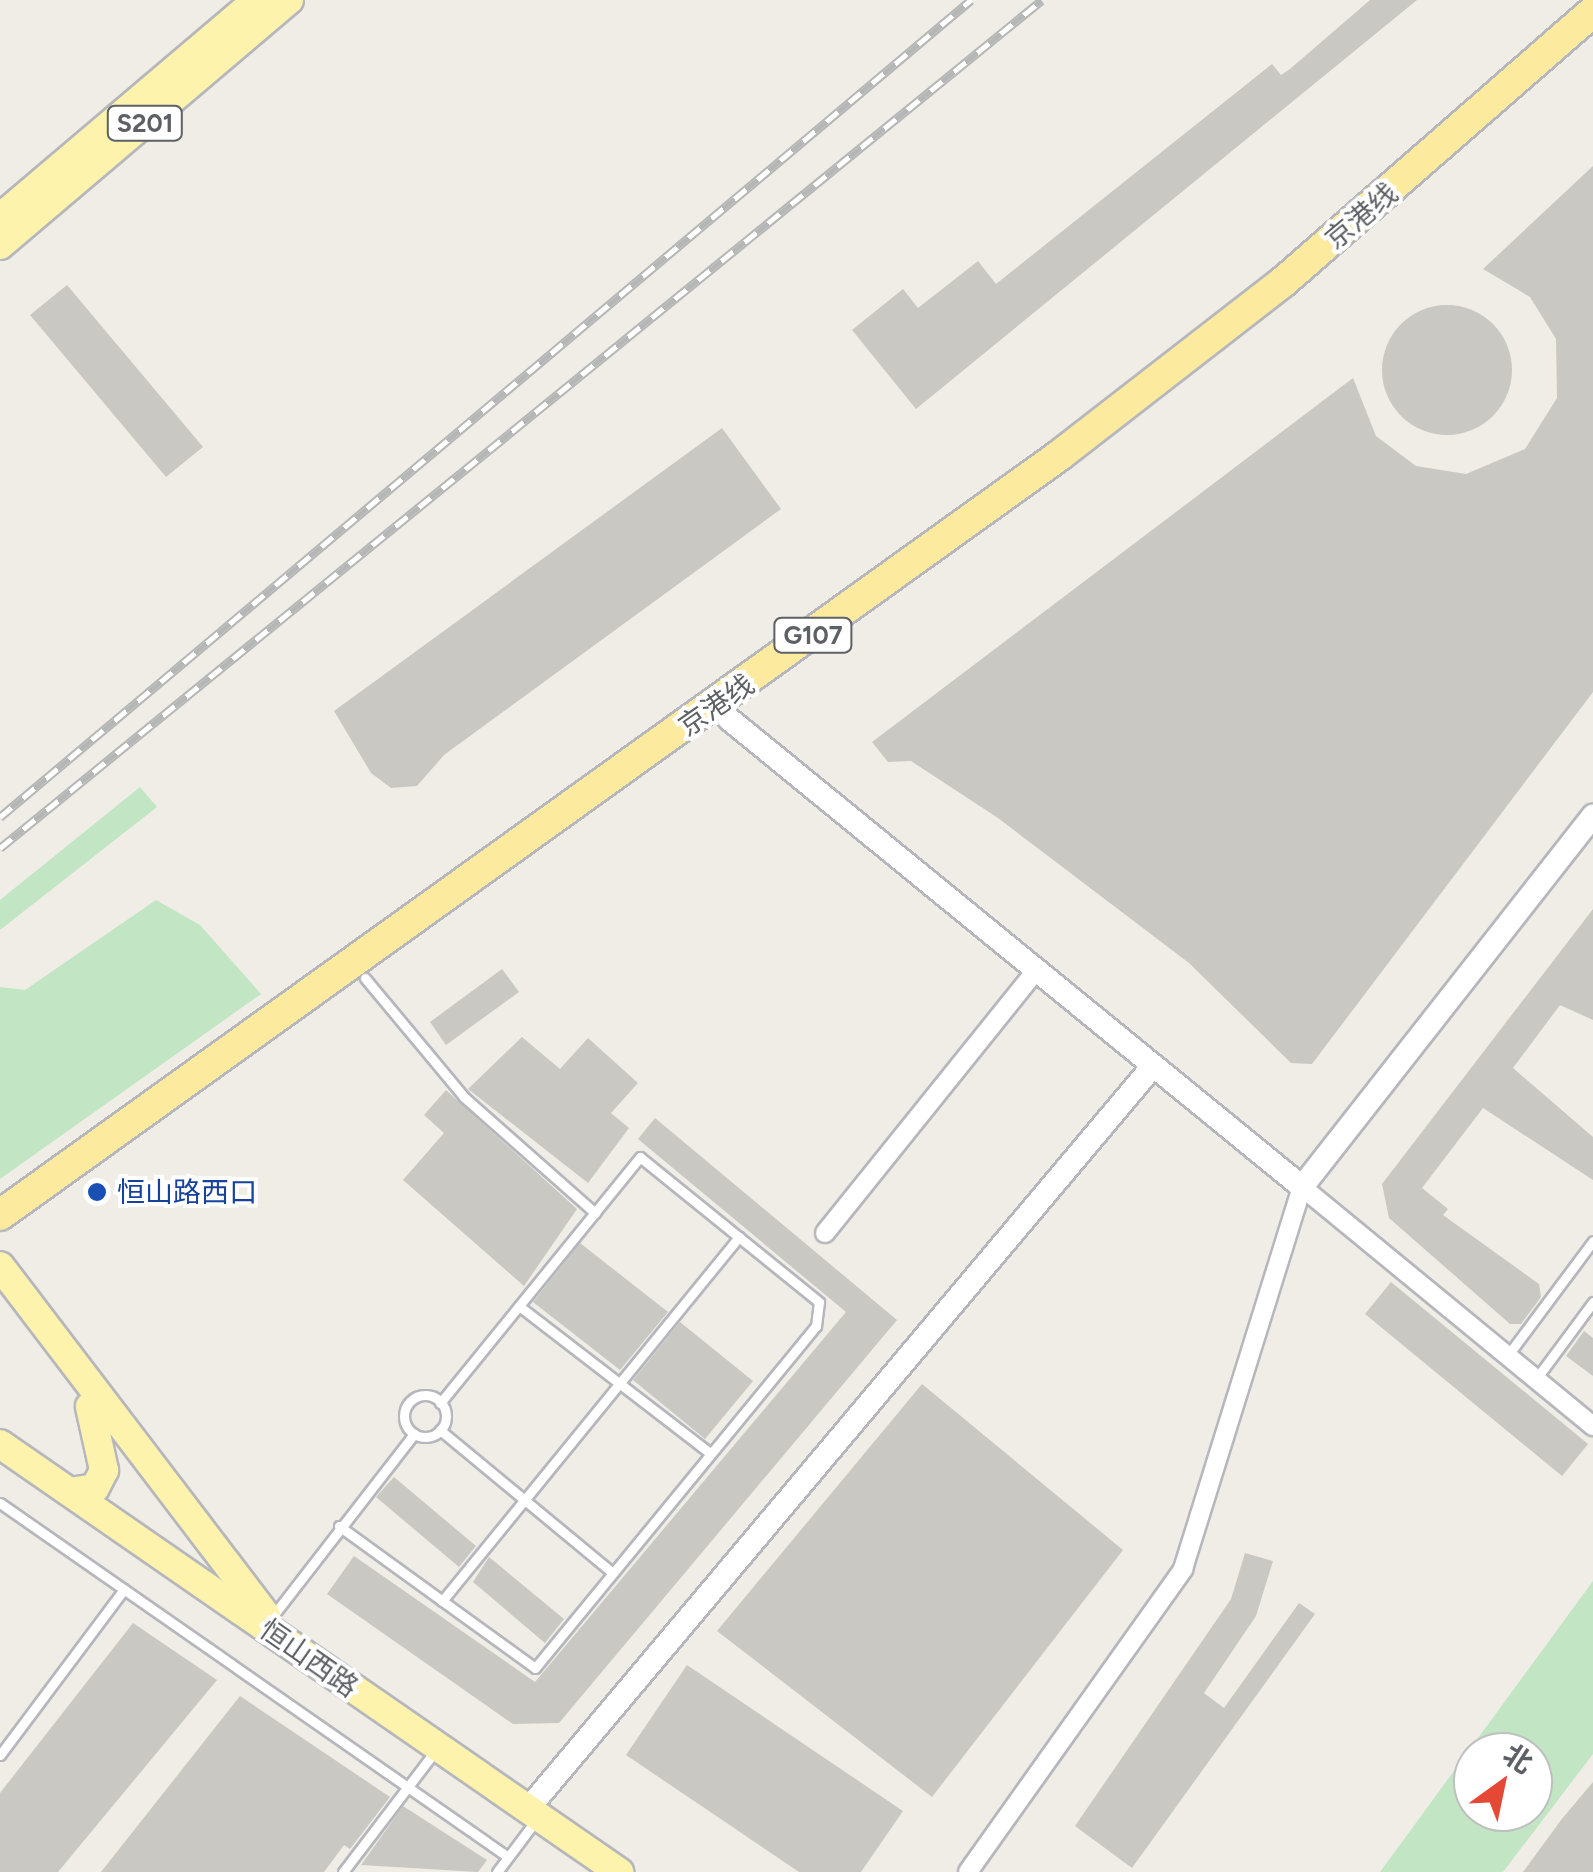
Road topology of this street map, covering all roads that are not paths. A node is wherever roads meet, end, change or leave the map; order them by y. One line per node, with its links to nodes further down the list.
1 (257, 0): 5 (main road, S201)
2 (289, 0): 6 (main road, S201)
3 (1593, 12): 14 (highway, 京港线 / G107)
4 (1593, 38): 7 (highway, 京港线 / G107)
5 (0, 218)
6 (0, 246)
7 (729, 719): 9 (street); 10 (highway, 京港线 / G107)
8 (1593, 816): 12 (street)
9 (1036, 970): 11 (street); 15 (street)
10 (366, 978): 13 (lane); 17 (highway, 京港线 / G107)
11 (1153, 1066): 12 (street); 44 (street)
12 (1302, 1188): 22 (street); 49 (street)
13 (595, 1213): 16 (lane); 21 (lane)
14 (0, 1215)
15 (825, 1232)
16 (739, 1237): 25 (lane); 31 (lane)
17 (0, 1238)
18 (1593, 1241): 22 (lane)
19 (0, 1266): 23 (main road)
20 (1593, 1302): 24 (lane)
21 (519, 1306): 25 (lane); 26 (lane)
22 (1507, 1356): 24 (street)
23 (72, 1370): 32 (main road); 39 (main road)
24 (1536, 1379): 27 (street)
25 (619, 1384): 31 (lane); 33 (lane)
26 (440, 1403): 28 (lane); 29 (lane)
27 (1593, 1426)
28 (440, 1430): 29 (lane); 33 (lane)
29 (414, 1434): 35 (lane)
30 (0, 1444): 32 (main road, 恒山西路)
31 (710, 1454): 36 (lane)
32 (70, 1492): 40 (main road, 恒山西路)
33 (524, 1500): 36 (lane); 38 (lane)
34 (0, 1503): 37 (lane)
35 (339, 1526): 38 (lane); 39 (lane)
36 (613, 1573): 38 (lane)
37 (124, 1589): 42 (lane); 43 (lane)
38 (442, 1601)
39 (270, 1619): 40 (main road)
40 (307, 1657): 41 (main road, 恒山西路)
41 (438, 1747): 43 (lane); 44 (main road, 恒山西路)
42 (0, 1754)
43 (408, 1787): 45 (lane); 46 (lane)
44 (533, 1813): 45 (lane); 48 (main road, 恒山西路)
45 (508, 1857): 47 (lane)
46 (344, 1872)
47 (497, 1872)
48 (619, 1872)
49 (968, 1872)

